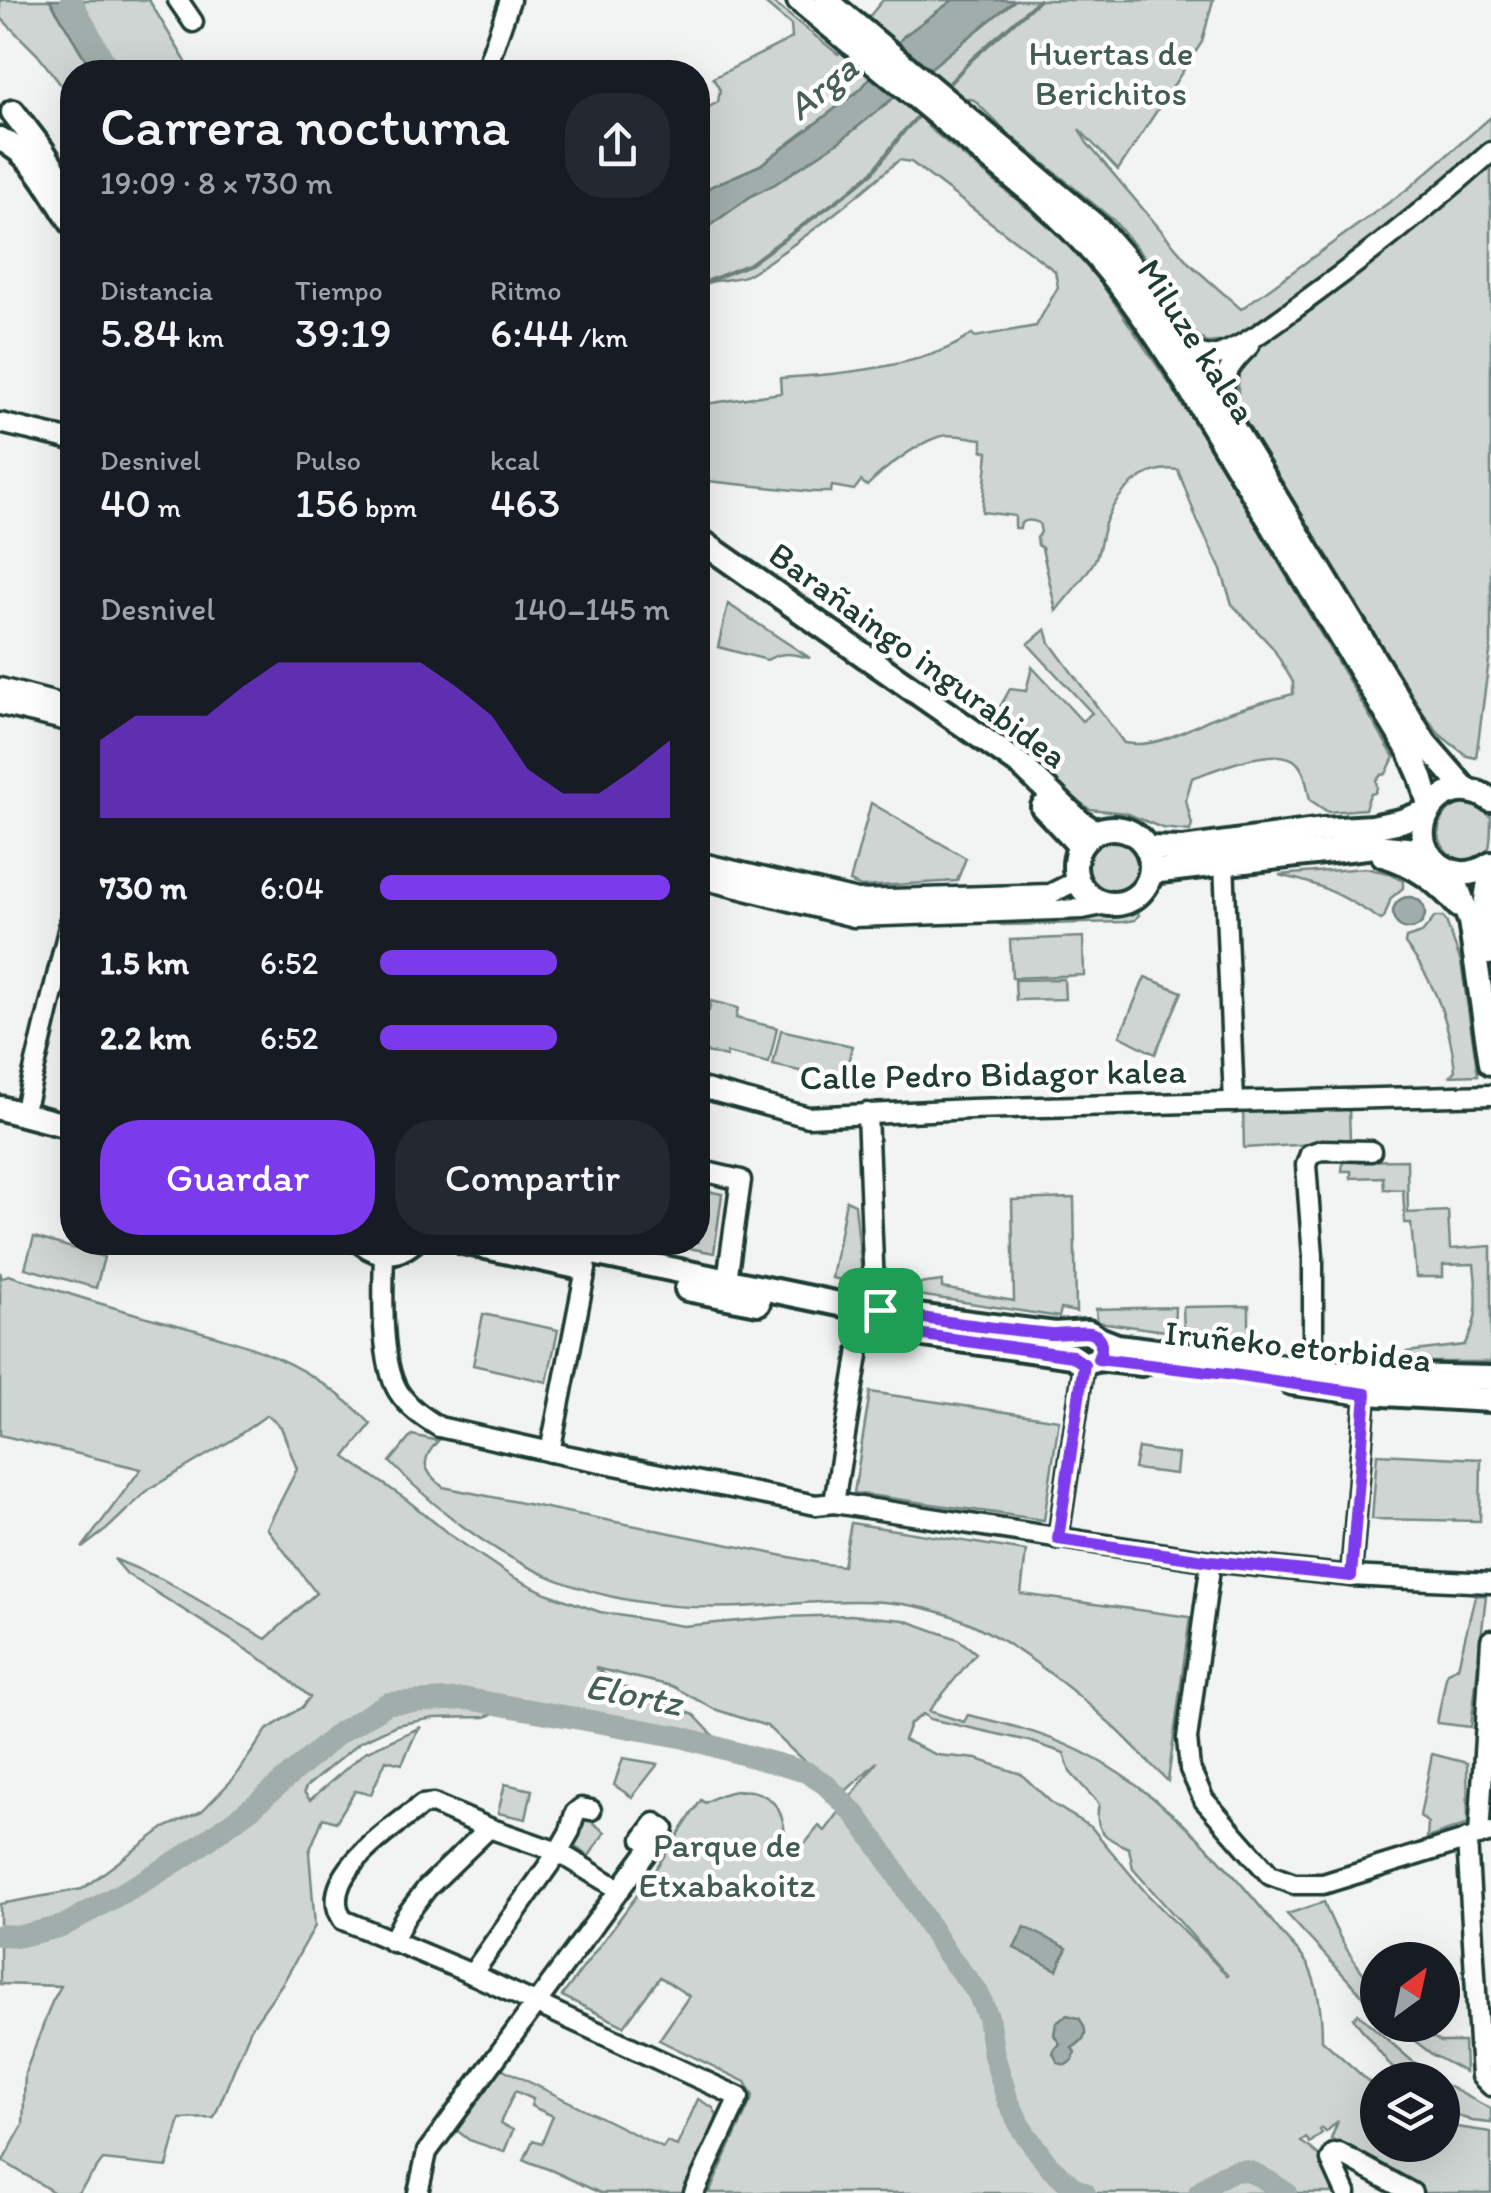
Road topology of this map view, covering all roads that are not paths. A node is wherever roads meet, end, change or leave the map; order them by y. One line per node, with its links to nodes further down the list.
1 (178, 0): 5 (street)
2 (510, 0): 7 (street)
3 (799, 0): 6 (main road, Miluze kalea)
4 (826, 0): 6 (main road, Miluze kalea)
5 (192, 22)
6 (855, 35): 9 (main road, Miluze kalea)
7 (489, 60)
8 (6, 103): 10 (main road); 12 (main road)
9 (950, 114): 15 (main road, Miluze kalea); 25 (main road, Miluze kalea)
10 (0, 137): 13 (main road)
11 (1491, 152): 14 (street)
12 (60, 179)
13 (60, 205)
14 (1267, 328): 15 (street); 16 (street)
15 (1184, 348): 16 (main road, Miluze kalea)
16 (1224, 416): 26 (main road, Miluze kalea)
17 (0, 423): 18 (street)
18 (60, 437)
19 (710, 547): 30 (main road, Barañaingo ingurabidea)
20 (710, 563): 30 (main road, Barañaingo ingurabidea)
21 (0, 688): 23 (street)
22 (0, 704): 24 (street)
23 (60, 704)
24 (60, 719)
25 (1416, 766): 28 (main road, Miluze kalea); 29 (main road)
26 (1466, 790): 27 (main road); 28 (main road)
27 (1491, 800)
28 (1429, 810): 29 (main road); 32 (main road, Miluze kalea)
29 (1390, 824): 33 (main road)
30 (1088, 839): 33 (main road); 38 (main road)
31 (1355, 848): 32 (main road); 34 (main road); 41 (main road)
32 (1430, 854): 37 (main road)
33 (1149, 860): 34 (main road); 40 (main road)
34 (1224, 862): 49 (street, Calle Pedro Bidagor kalea)
35 (710, 865): 38 (street)
36 (1491, 867): 37 (main road); 41 (main road)
37 (1451, 871): 41 (main road)
38 (1078, 880): 40 (main road)
39 (710, 881): 40 (street)
40 (1106, 904)
41 (1482, 913): 43 (main road); 44 (main road)
42 (60, 964): 48 (street)
43 (1491, 971)
44 (1491, 1064)
45 (710, 1090): 52 (street, Calle Pedro Bidagor kalea)
46 (0, 1094): 48 (main road)
47 (1491, 1095): 49 (street, Calle Pedro Bidagor kalea)
48 (27, 1100): 51 (main road)
49 (1234, 1102): 52 (street, Calle Pedro Bidagor kalea)
50 (0, 1108): 53 (main road)
51 (60, 1109)
52 (867, 1113): 59 (street)
53 (60, 1124)
54 (1371, 1151): 61 (street)
55 (710, 1173): 58 (street)
56 (384, 1255): 65 (street)
57 (589, 1255): 58 (main road, Iruñeko etorbidea); 59 (main road, Iruñeko etorbidea); 65 (street)
58 (726, 1280): 59 (main road, Iruñeko etorbidea)
59 (868, 1315): 60 (main road, Iruñeko etorbidea); 66 (street)
60 (1086, 1351): 61 (main road, Iruñeko etorbidea); 63 (main road, Iruñeko etorbidea); 67 (street)
61 (1318, 1371): 62 (main road, Iruñeko etorbidea)
62 (1491, 1378)
63 (1366, 1394): 64 (main road, Iruñeko etorbidea); 69 (street)
64 (1491, 1400)
65 (550, 1452): 66 (street)
66 (834, 1503): 67 (street)
67 (1058, 1539): 68 (street)
68 (1211, 1561): 69 (street); 74 (street)
69 (1351, 1576): 70 (street)
70 (1491, 1582)
71 (1491, 1640): 74 (street)
72 (591, 1810): 76 (street)
73 (489, 1828): 76 (street); 78 (street); 78 (street)
74 (1479, 1836): 81 (street)
75 (652, 1846): 77 (street)
76 (558, 1852): 77 (street); 79 (street)
77 (620, 1890): 80 (street)
78 (392, 1942): 79 (street)
79 (472, 1974): 80 (street)
80 (536, 2003): 82 (street); 83 (street)
81 (1491, 2086)
82 (418, 2193)
83 (694, 2193)
84 (1346, 2193): 85 (street)
85 (1412, 2193)

